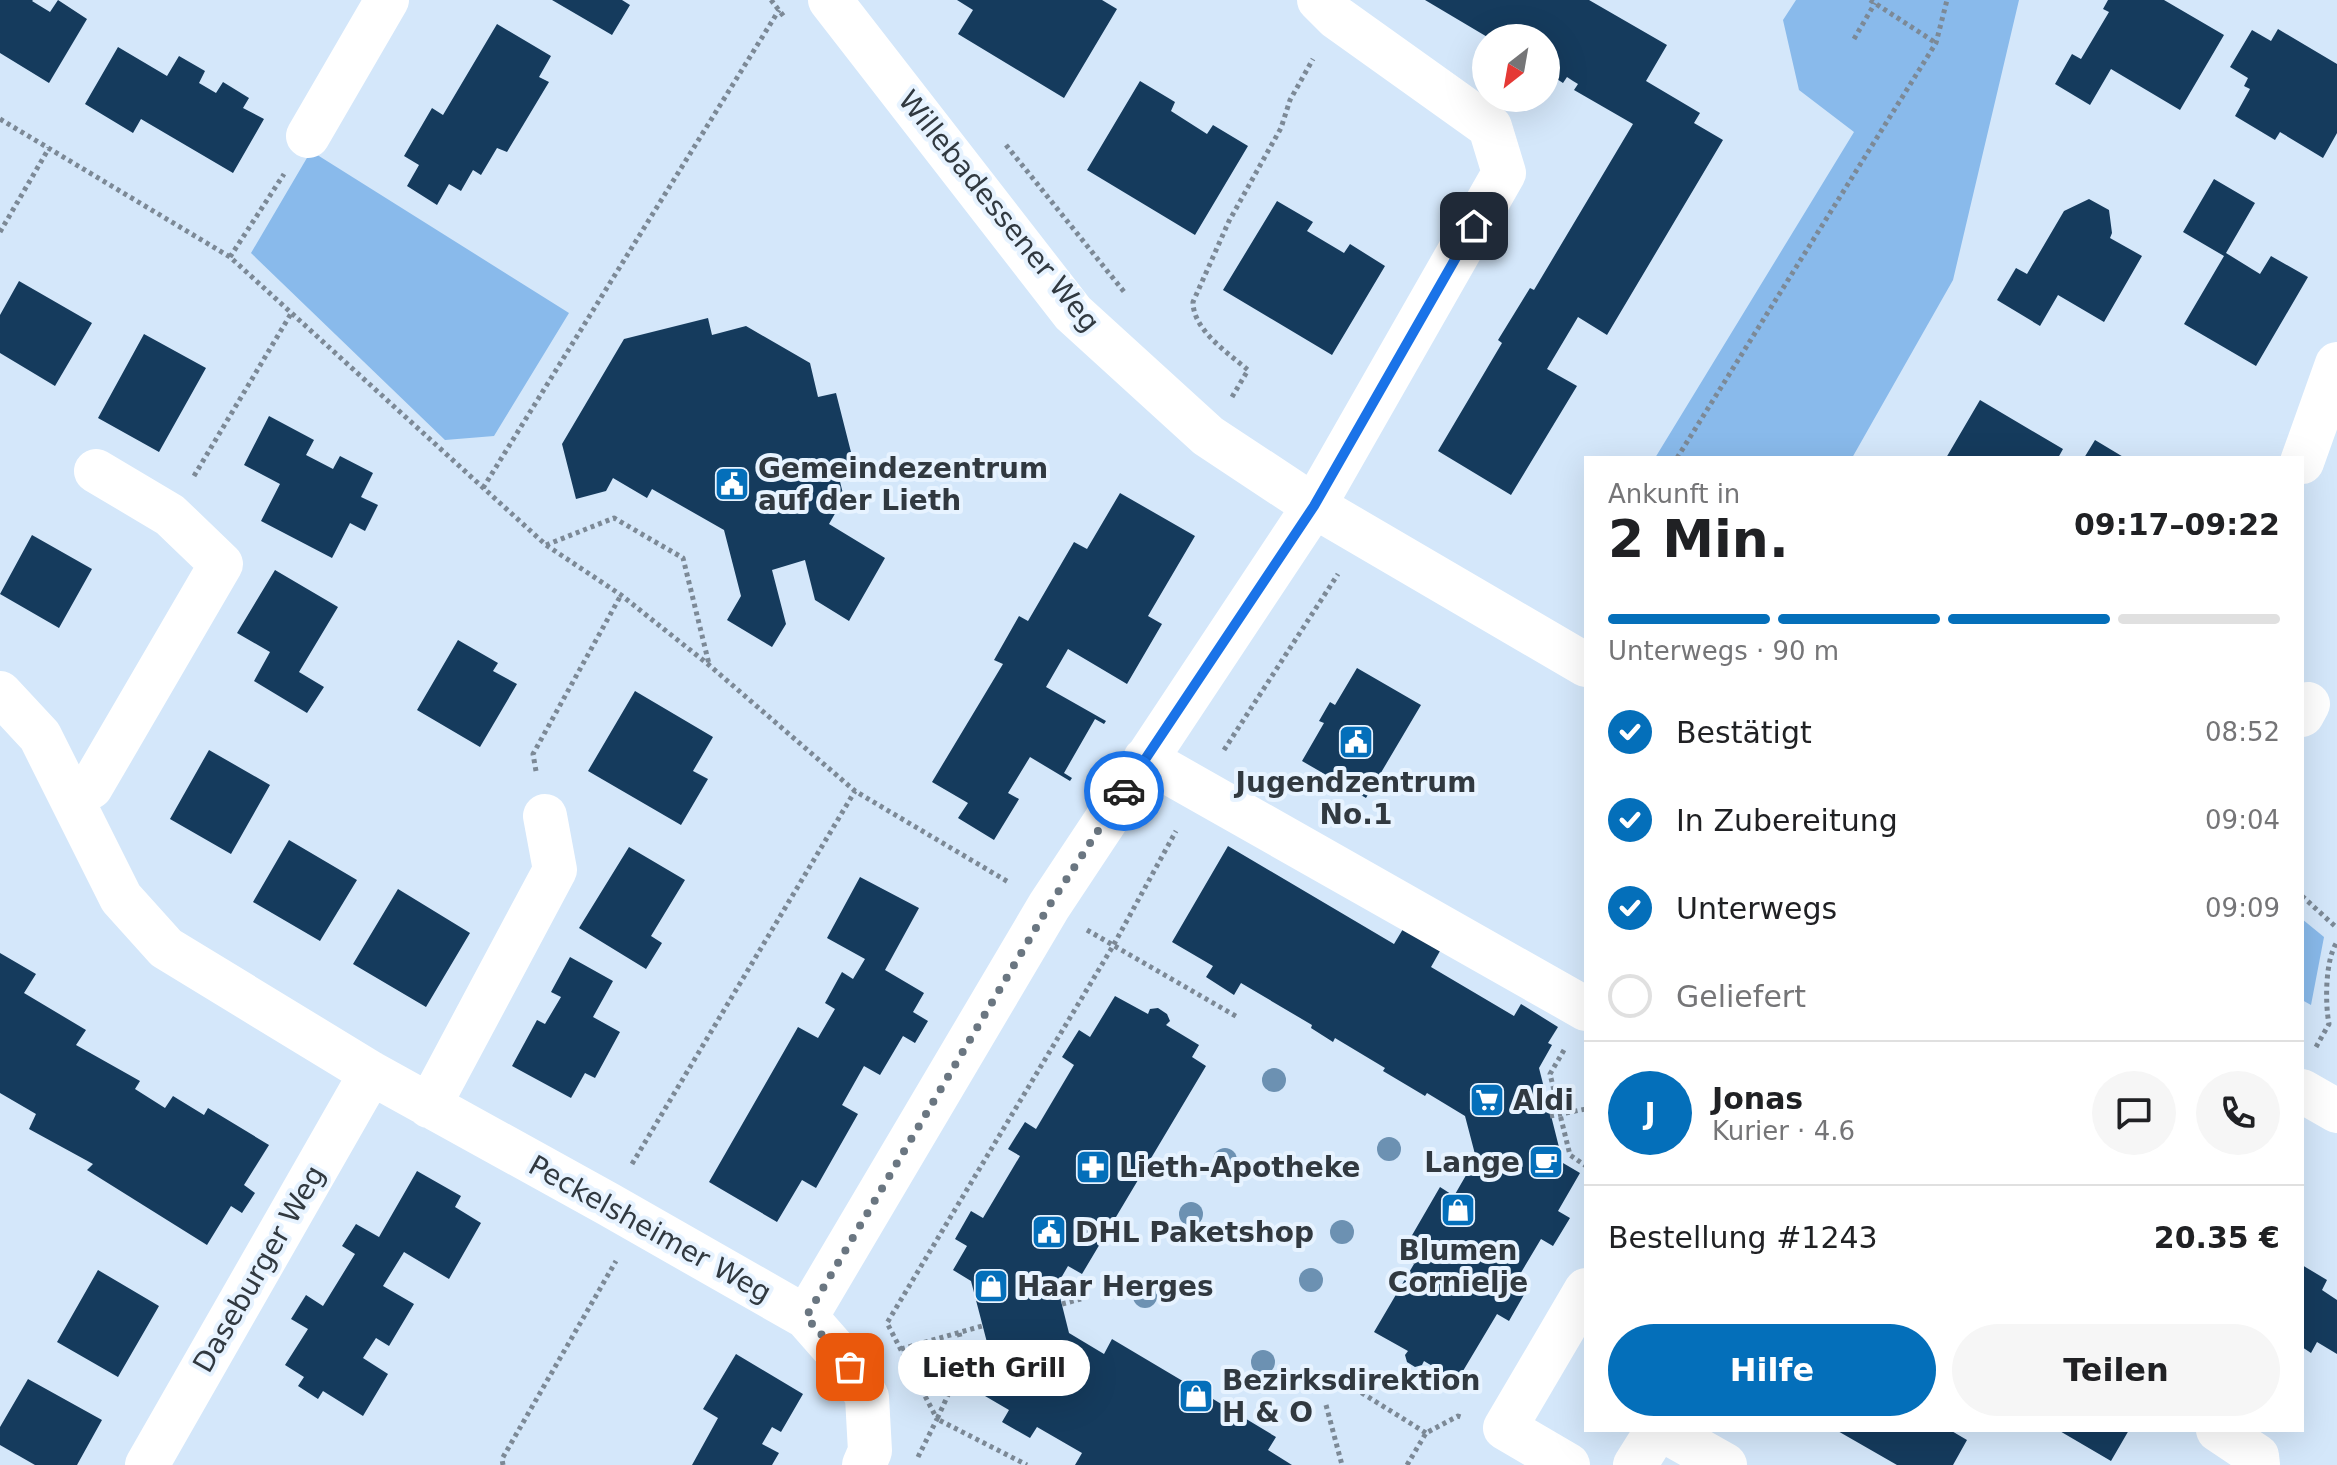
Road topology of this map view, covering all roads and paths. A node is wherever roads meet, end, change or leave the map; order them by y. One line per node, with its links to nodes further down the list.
1 (387, 0): 10 (street)
2 (830, 0): 23 (street, Willebadessener Weg)
3 (1947, 0): 8 (path)
4 (1872, 2): 7 (path); 8 (path)
5 (1328, 8): 18 (path); 23 (street)
6 (778, 10): 22 (path)
7 (1854, 39)
8 (1936, 43): 19 (path)
9 (0, 119): 12 (path)
10 (308, 136): 14 (path)
11 (999, 136): 15 (path)
12 (49, 148): 13 (path); 14 (path)
13 (0, 232)
14 (230, 257): 16 (path)
15 (1128, 297)
16 (292, 312): 22 (path); 24 (path)
17 (2337, 364): 20 (street)
18 (1221, 388)
19 (1678, 456)
20 (2304, 456)
21 (96, 471): 24 (street)
22 (483, 488): 26 (path)
23 (1314, 506): 25 (street, Willebadessener Weg); 31 (street)
24 (170, 515): 34 (street)
25 (1363, 534): 28 (street, Willebadessener Weg); 32 (path)
26 (546, 545): 27 (path); 29 (path)
27 (621, 595): 29 (path); 35 (path)
28 (1584, 664)
29 (709, 665): 33 (path)
30 (0, 693): 34 (street, Peckelsheimer Weg)
31 (1145, 759): 32 (street); 37 (street)
32 (1199, 789): 40 (path); 41 (street)
33 (855, 791): 37 (path); 52 (path)
34 (71, 797): 45 (street, Peckelsheimer Weg)
35 (545, 816): 46 (street)
36 (2304, 898): 38 (path)
37 (1049, 906): 40 (path); 56 (street)
38 (2337, 928)
39 (2337, 942): 44 (path)
40 (1113, 946): 42 (path); 59 (path)
41 (1584, 1008)
42 (1239, 1018)
43 (1560, 1058): 49 (path)
44 (2307, 1072): 48 (street)
45 (371, 1073): 46 (street, Peckelsheimer Weg); 68 (street, Daseburger Weg)
46 (429, 1106): 52 (street, Peckelsheimer Weg)
47 (1584, 1109): 49 (path)
48 (2337, 1111)
49 (1559, 1114): 50 (path); 51 (path)
50 (1550, 1116)
51 (1584, 1165)
52 (624, 1213): 56 (street, Peckelsheimer Weg); 69 (path)
53 (1584, 1293): 63 (street)
54 (1081, 1299): 55 (path)
55 (1062, 1304)
56 (806, 1317): 70 (street, Peckelsheimer Weg)
57 (982, 1326): 58 (path)
58 (959, 1333): 59 (path); 62 (path)
59 (901, 1349): 62 (path)
60 (1341, 1380): 67 (path)
61 (1326, 1405): 73 (path)
62 (937, 1419): 71 (path); 72 (path)
63 (1505, 1428): 67 (path); 75 (street)
64 (1659, 1432): 76 (street)
65 (1664, 1432): 77 (street)
66 (2221, 1432): 78 (street)
67 (1426, 1433): 74 (path)
68 (147, 1465)
69 (503, 1465)
70 (864, 1465)
71 (914, 1465)
72 (1027, 1465)
73 (1342, 1465)
74 (1407, 1465)
75 (1568, 1465)
76 (1635, 1465)
77 (1725, 1465)
78 (2258, 1465)

